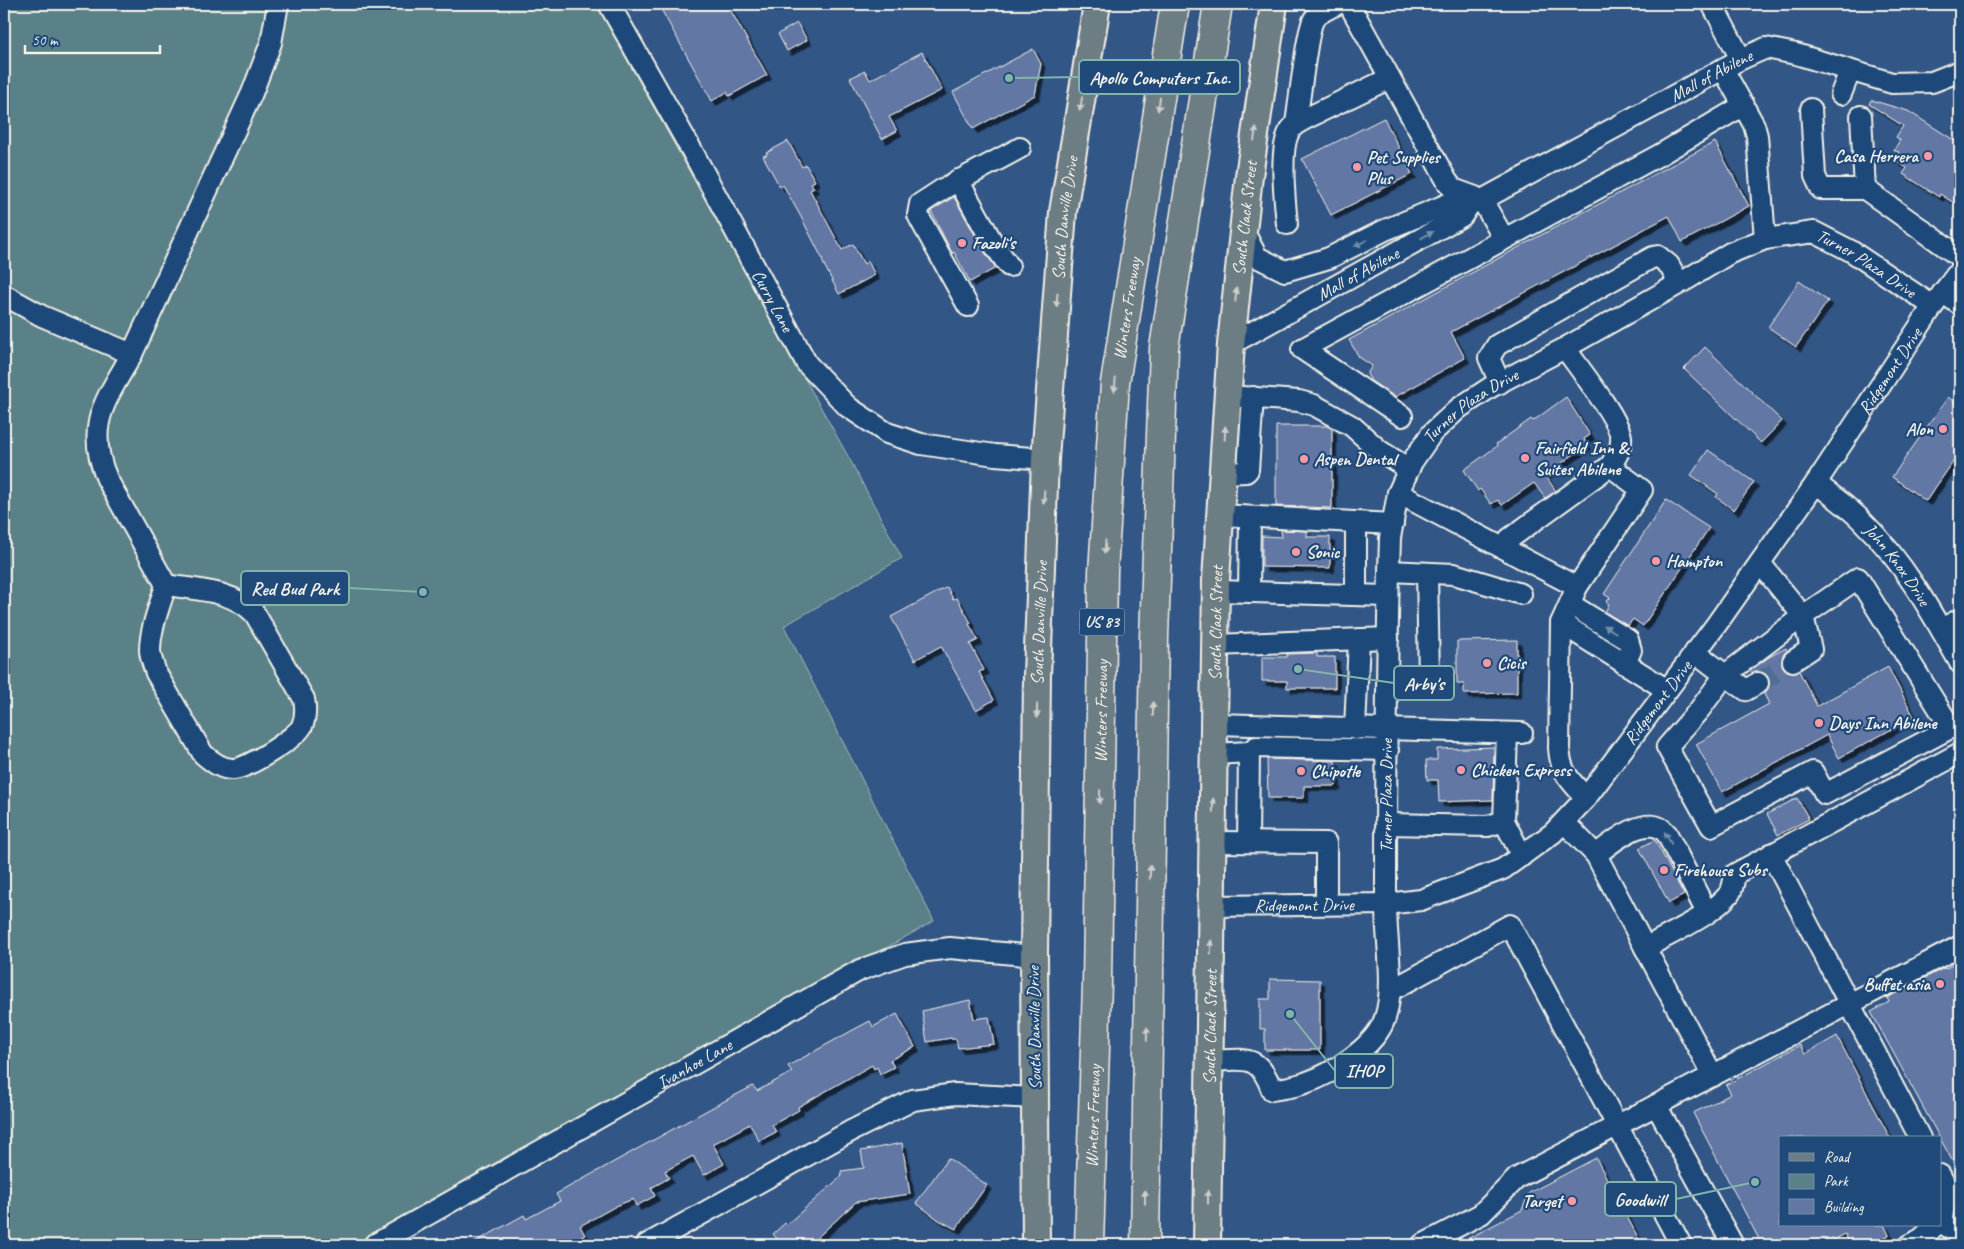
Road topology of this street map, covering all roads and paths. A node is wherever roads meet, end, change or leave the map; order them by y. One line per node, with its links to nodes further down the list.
1 (278, 4): 40 (street)
2 (610, 4): 44 (street, Curry Lane)
3 (1097, 4): 44 (main road, South Danville Drive, one-way to 44)
4 (1175, 4): 119 (highway, Winters Freeway / US 83, one-way to 119)
5 (1218, 4): 120 (highway, one-way to 5)
6 (1274, 4): 25 (main road, South Clack Street, one-way to 6)
7 (1337, 4): 19 (street)
8 (1349, 4): 14 (street)
9 (1712, 4): 10 (street)
10 (1741, 59): 11 (street, Mall of Abilene); 12 (street, Mall of Abilene)
11 (1723, 69): 16 (street); 23 (street, Mall of Abilene)
12 (1850, 71): 13 (street, Mall of Abilene); 15 (street)
13 (1960, 71)
14 (1390, 78): 19 (street); 23 (street)
15 (1841, 94)
16 (1744, 105): 27 (street); 28 (street)
17 (1811, 109): 22 (street)
18 (1862, 116): 22 (street)
19 (1296, 123): 24 (street)
20 (1020, 148): 21 (street)
21 (958, 180): 31 (street); 37 (street)
22 (1865, 189): 30 (street)
23 (1476, 202): 26 (street); 27 (street); 29 (street, Mall of Abilene, one-way to 23)
24 (1286, 224)
25 (1243, 230): 26 (street, one-way to 25); 38 (main road, South Clack Street, one-way to 25)
26 (1385, 230): 29 (street)
27 (1504, 239): 43 (street)
28 (1764, 239): 33 (street, Turner Plaza Drive); 35 (street, Turner Plaza Drive)
29 (1396, 252): 38 (street, Mall of Abilene)
30 (1960, 257)
31 (1009, 266)
32 (1960, 270): 35 (street, Ridgemont Drive)
33 (1679, 283): 39 (street, Turner Plaza Drive); 41 (street)
34 (4, 295): 40 (street)
35 (1938, 299): 36 (street, Turner Plaza Drive); 47 (street, Ridgemont Drive)
36 (1960, 305)
37 (968, 306)
38 (1231, 344): 42 (main road, South Clack Street)
39 (1565, 348): 41 (street, Turner Plaza Drive); 45 (street)
40 (132, 354): 57 (street)
41 (1500, 383): 46 (street, Turner Plaza Drive)
42 (1240, 397): 46 (street); 49 (main road, South Clack Street)
43 (1402, 416)
44 (1045, 459): 102 (main road, South Danville Drive, one-way to 102)
45 (1610, 466): 53 (street); 62 (street)
46 (1409, 469): 48 (street, Turner Plaza Drive)
47 (1816, 483): 54 (street, Ridgemont Drive); 67 (street, John Knox Drive)
48 (1398, 493): 52 (street, Turner Plaza Drive); 53 (street)
49 (1220, 515): 50 (street); 58 (main road, South Clack Street)
50 (1250, 516): 51 (street); 59 (street)
51 (1356, 522): 52 (street); 61 (street)
52 (1393, 524): 55 (street, Turner Plaza Drive)
53 (1505, 549): 62 (street)
54 (1760, 563): 64 (street); 71 (street, Ridgemont Drive)
55 (1389, 571): 56 (street); 63 (street, Turner Plaza Drive)
56 (1427, 573): 60 (street); 76 (street)
57 (166, 585): 57 (street)
58 (1216, 591): 59 (street); 70 (main road, South Clack Street)
59 (1249, 592): 61 (street)
60 (1521, 594)
61 (1356, 595): 63 (street)
62 (1574, 595): 66 (street); 74 (street, one-way to 62)
63 (1388, 596): 68 (street, Turner Plaza Drive)
64 (1803, 616): 72 (street); 75 (street); 80 (street)
65 (1960, 619): 67 (street)
66 (1562, 623): 74 (street); 87 (street)
67 (1942, 630): 73 (street, John Knox Drive)
68 (1388, 638): 69 (street); 76 (street, Turner Plaza Drive)
69 (1358, 639): 70 (street); 81 (street)
70 (1216, 645): 79 (main road, South Clack Street)
71 (1695, 652): 75 (street); 78 (street, Ridgemont Drive)
72 (1793, 661)
73 (1960, 663)
74 (1625, 664): 78 (street)
75 (1725, 675): 77 (street); 80 (street)
76 (1388, 677): 82 (street, Turner Plaza Drive)
77 (1758, 683)
78 (1667, 690): 87 (street, Ridgemont Drive)
79 (1215, 724): 81 (street); 86 (main road, South Clack Street)
80 (1956, 726)
81 (1355, 729): 82 (street)
82 (1388, 730): 83 (street, Turner Plaza Drive); 88 (street)
83 (1388, 750): 84 (street); 90 (street, Turner Plaza Drive)
84 (1249, 752): 86 (street); 92 (street)
85 (1960, 753): 93 (street)
86 (1214, 754): 91 (main road, South Clack Street, one-way to 86)
87 (1586, 798): 89 (street, Ridgemont Drive)
88 (1504, 821): 90 (street); 95 (street)
89 (1564, 822): 94 (street); 95 (street, Ridgemont Drive)
90 (1387, 824): 97 (street, Turner Plaza Drive)
91 (1213, 842): 92 (street); 98 (main road, South Clack Street)
92 (1248, 842): 96 (street)
93 (1770, 854): 99 (street); 104 (street)
94 (1596, 855): 99 (street, one-way to 94); 101 (street)
95 (1522, 856): 97 (street, Ridgemont Drive)
96 (1326, 904): 97 (street, Ridgemont Drive); 98 (street, Ridgemont Drive)
97 (1386, 904): 103 (street, Turner Plaza Drive)
98 (1212, 906): 105 (main road, South Clack Street, one-way to 98)
99 (1706, 913): 101 (street)
100 (1960, 946): 104 (street)
101 (1645, 948): 106 (street)
102 (1034, 956): 107 (main road, South Danville Drive); 116 (street, Ivanhoe Lane)
103 (1390, 991): 105 (street, Turner Plaza Drive); 109 (street)
104 (1850, 1004): 106 (street); 110 (street)
105 (1210, 1061): 121 (main road, South Clack Street, one-way to 105)
106 (1713, 1076): 108 (street)
107 (1035, 1098): 117 (street); 118 (main road, South Danville Drive)
108 (1656, 1106): 109 (street); 124 (street)
109 (1618, 1126): 122 (street); 123 (street)
110 (1919, 1136)
111 (1942, 1179): 112 (street)
112 (1942, 1214)
113 (1942, 1223): 115 (street)
114 (1935, 1226): 125 (street)
115 (1960, 1235)
116 (374, 1245)
117 (646, 1245)
118 (1036, 1245)
119 (1089, 1245)
120 (1145, 1245)
121 (1207, 1245)
122 (1422, 1245)
123 (1680, 1245)
124 (1733, 1245)
125 (1909, 1245)

